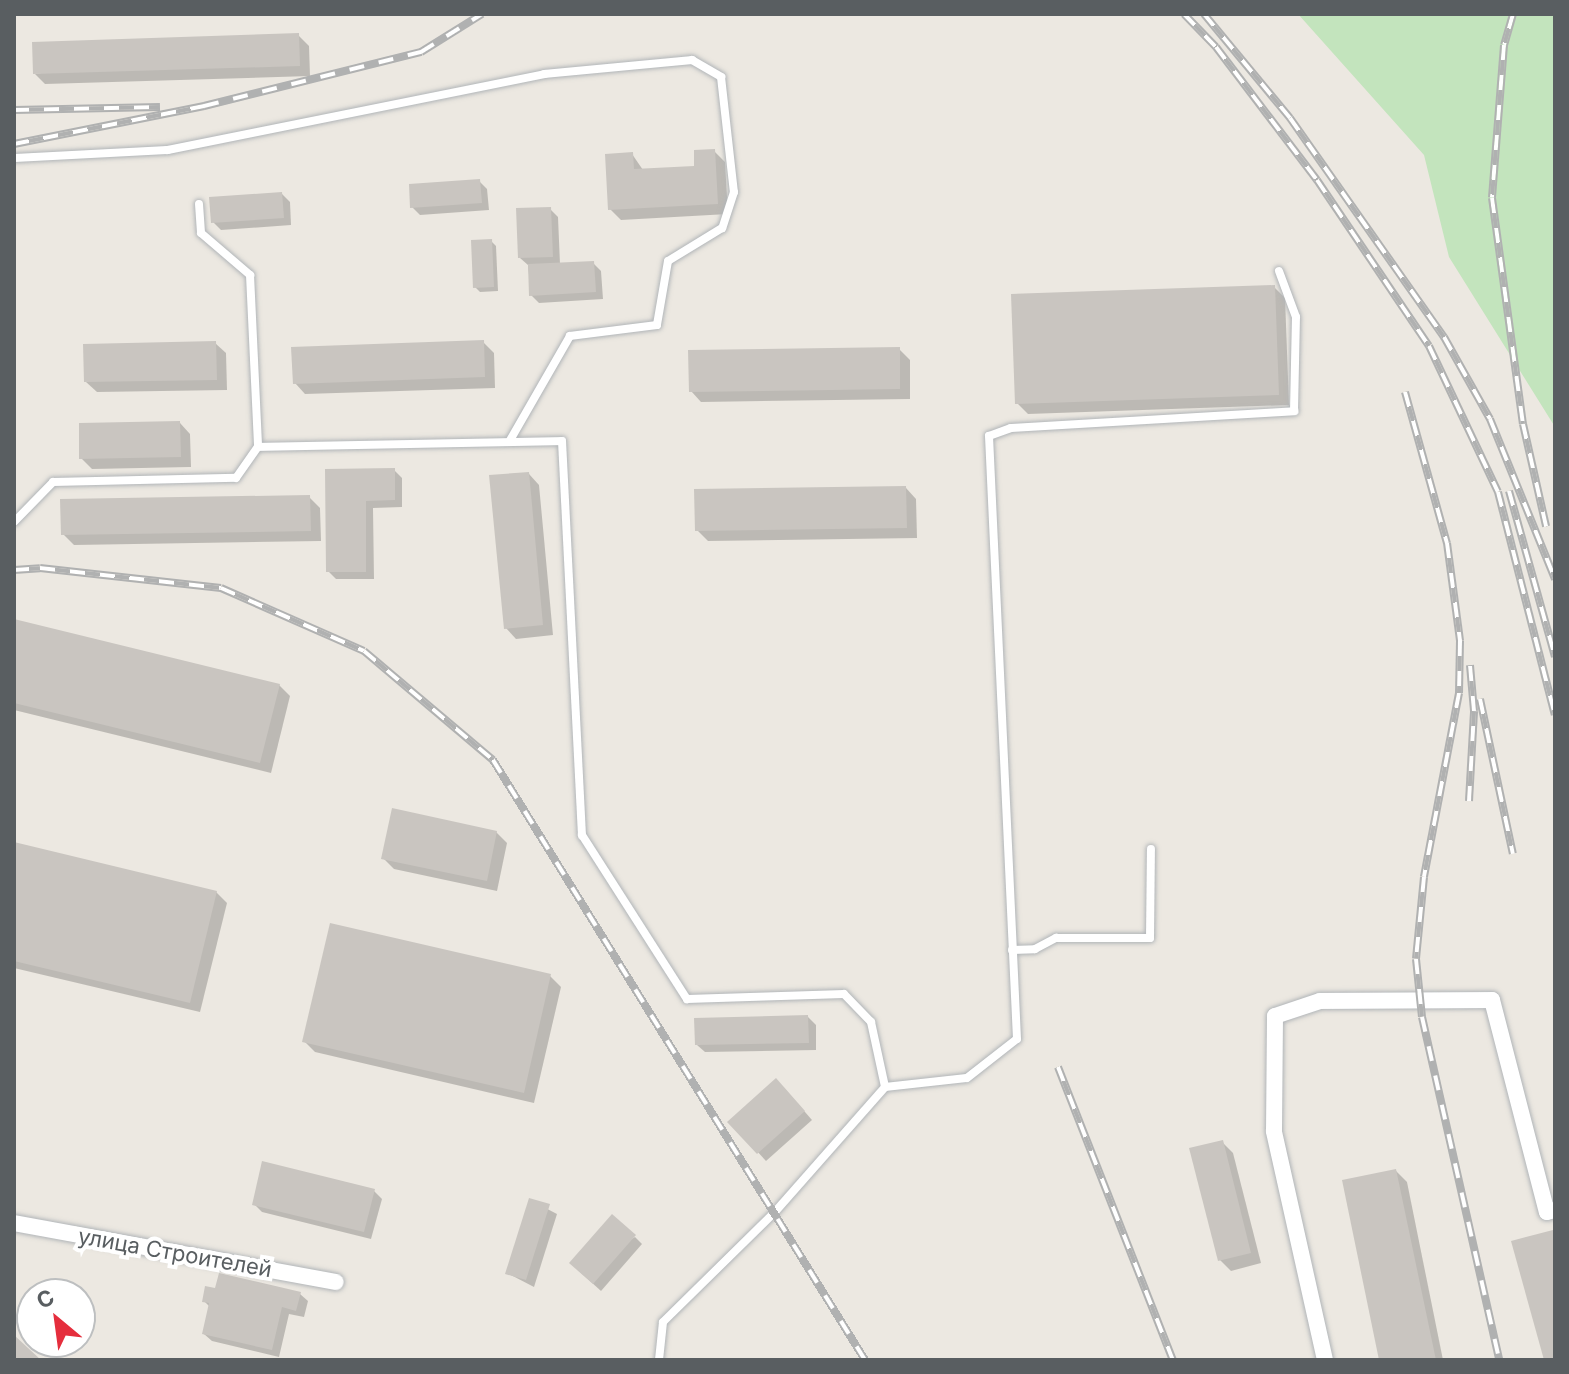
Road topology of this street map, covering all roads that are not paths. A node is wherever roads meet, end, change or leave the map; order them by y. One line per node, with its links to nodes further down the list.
1 (14, 158): 4 (lane)
2 (199, 204): 5 (lane)
3 (1279, 271): 8 (lane)
4 (509, 442): 5 (lane); 9 (lane)
5 (258, 447): 6 (lane)
6 (14, 522)
7 (1151, 849): 8 (lane)
8 (1012, 950): 9 (lane)
9 (885, 1087): 13 (lane)
10 (1555, 1210): 14 (street)
11 (14, 1223): 12 (street, улица Строителей)
12 (336, 1282)
13 (659, 1360)
14 (1325, 1360)

